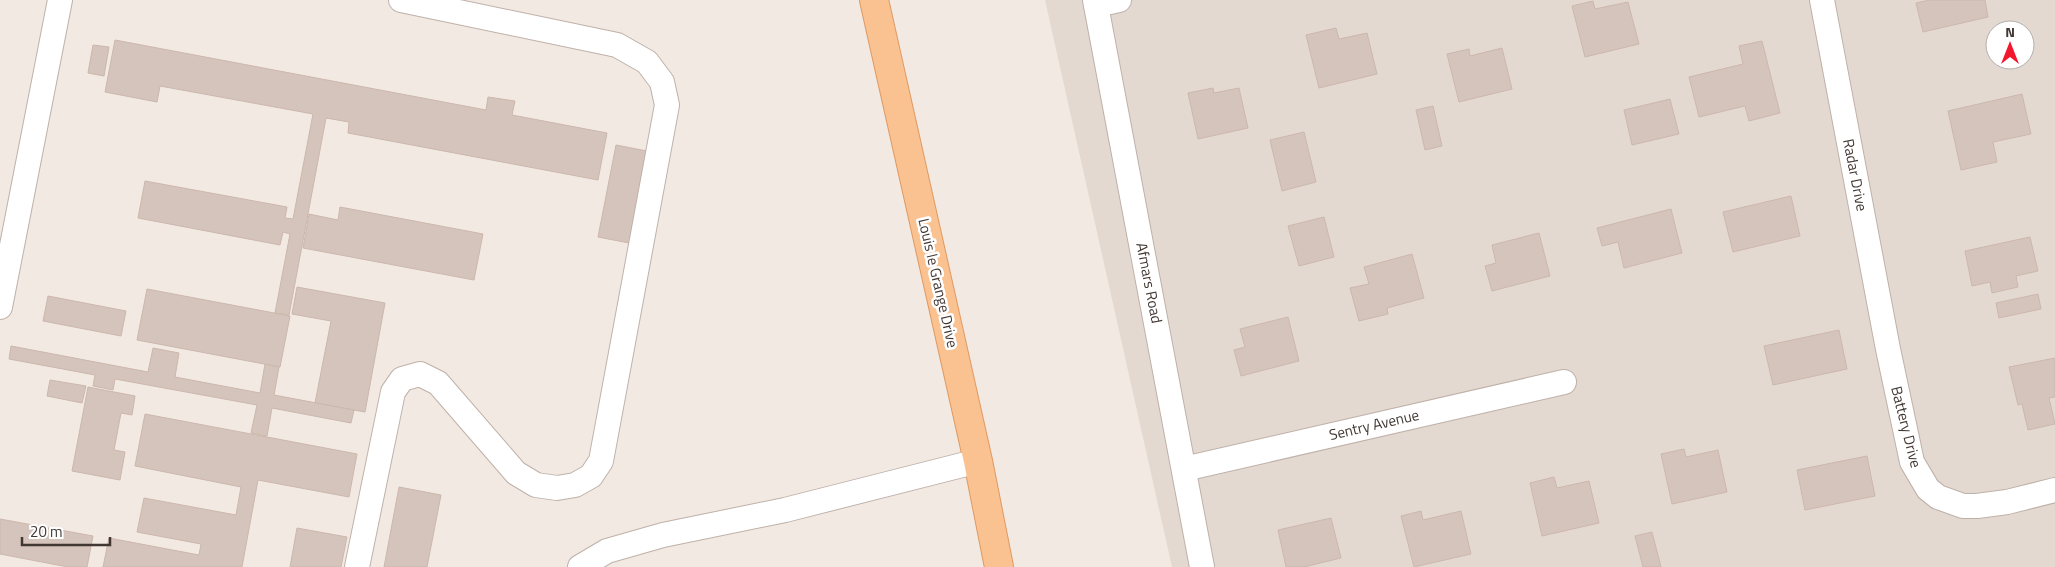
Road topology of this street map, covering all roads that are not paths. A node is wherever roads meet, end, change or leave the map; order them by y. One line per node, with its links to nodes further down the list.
1 (60, 0): 7 (street)
2 (401, 0): 13 (street)
3 (874, 0): 10 (main road, Louis le Grange Drive)
4 (1119, 0): 6 (street)
5 (1822, 0): 8 (street, Radar Drive)
6 (1096, 2): 11 (street, Afmars Road)
7 (0, 307)
8 (1888, 349): 12 (street, Battery Drive)
9 (1564, 382): 11 (street, Sentry Avenue)
10 (978, 461): 14 (street); 15 (main road, Louis le Grange Drive)
11 (1184, 469): 16 (street, Afmars Road)
12 (2055, 490)
13 (358, 567)
14 (580, 567)
15 (999, 567)
16 (1202, 567)

